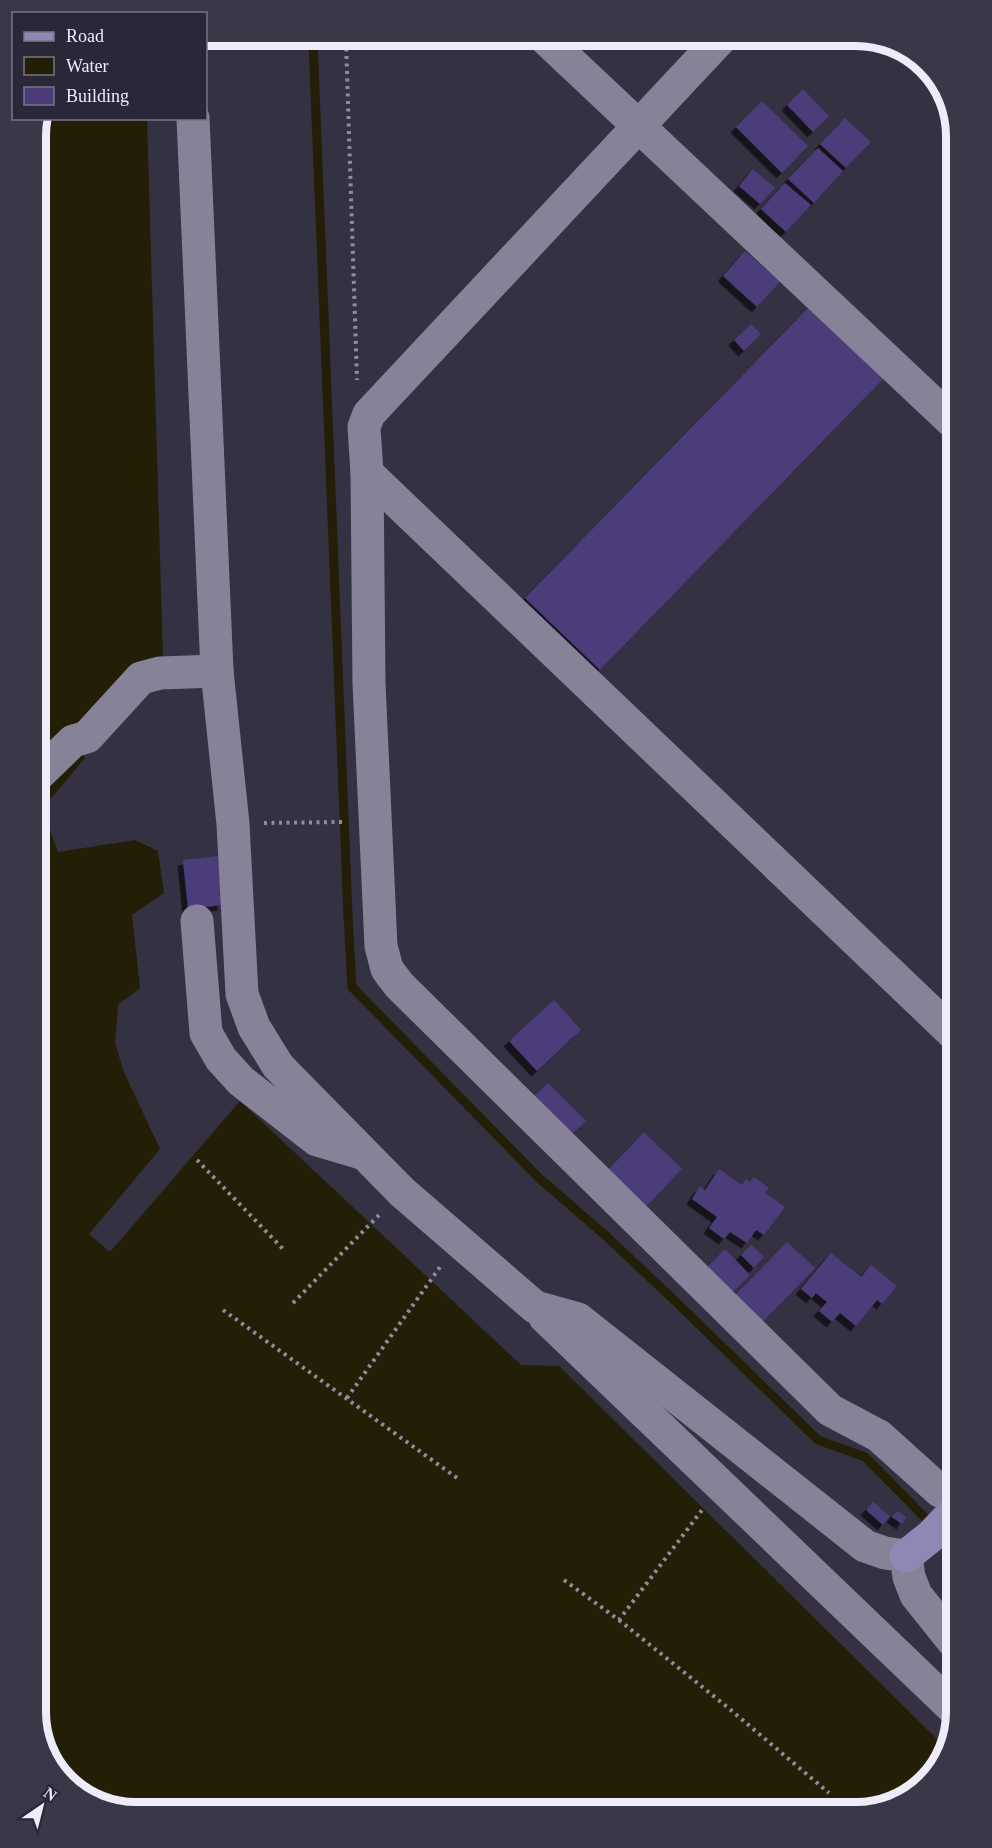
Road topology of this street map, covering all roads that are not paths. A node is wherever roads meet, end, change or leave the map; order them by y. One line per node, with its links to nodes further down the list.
1 (554, 47): 4 (street)
2 (713, 47): 4 (street)
3 (193, 120): 7 (street)
4 (638, 124): 5 (street); 6 (street)
5 (946, 416)
6 (367, 473): 10 (street); 13 (street)
7 (217, 671): 8 (street); 11 (street)
8 (47, 767)
9 (197, 921): 11 (street)
10 (946, 1026)
11 (366, 1155): 12 (street)
12 (535, 1307): 15 (street); 17 (street)
13 (946, 1494)
14 (946, 1520): 15 (main road)
15 (906, 1556): 16 (street)
16 (946, 1632)
17 (946, 1701)

